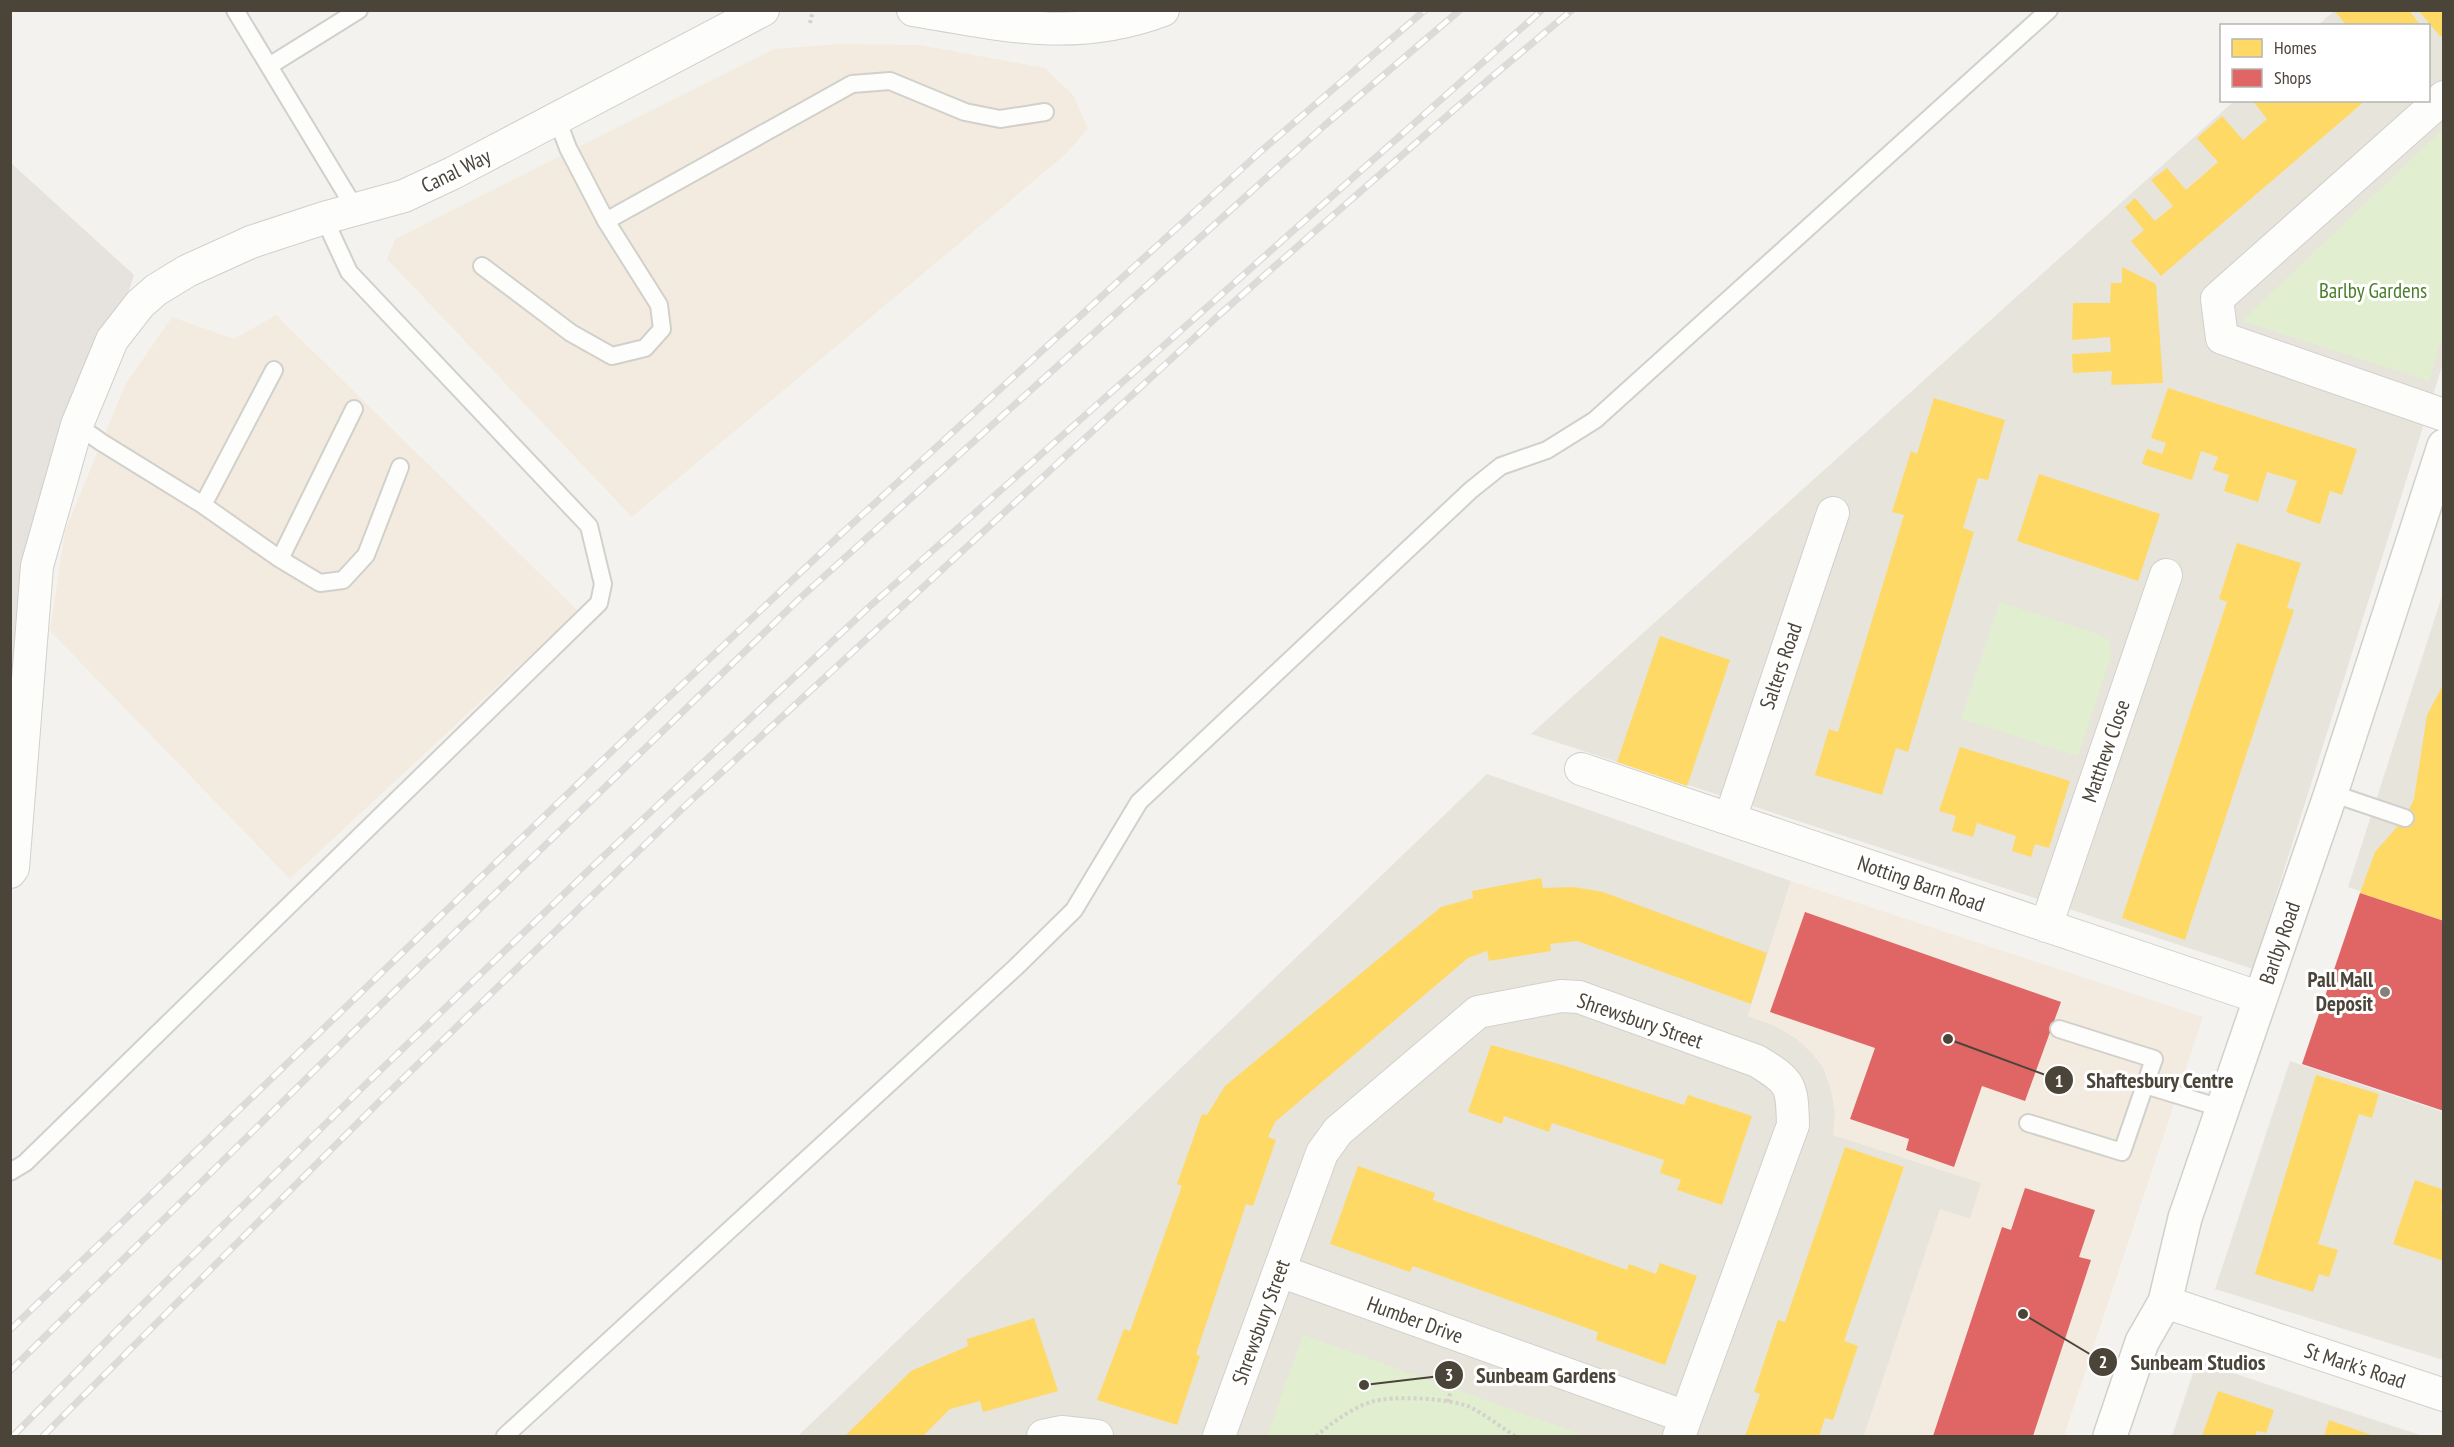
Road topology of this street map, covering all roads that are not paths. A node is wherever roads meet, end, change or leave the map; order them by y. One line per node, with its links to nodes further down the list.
1 (235, 10): 8 (lane)
2 (359, 10): 8 (lane)
3 (763, 10): 11 (street, Canal Way)
4 (913, 10): 7 (street)
5 (1163, 10): 7 (street)
6 (2049, 10): 42 (lane)
7 (1034, 20)
8 (269, 66): 12 (lane)
9 (2444, 97): 18 (street)
10 (1044, 112): 14 (lane)
11 (557, 118): 12 (street, Canal Way); 14 (lane)
12 (356, 210): 13 (street, Canal Way)
13 (324, 218): 19 (street, Canal Way); 37 (lane)
14 (606, 221): 15 (lane)
15 (482, 266)
16 (274, 370): 22 (lane)
17 (354, 409): 24 (lane)
18 (2444, 416)
19 (77, 424): 22 (lane); 30 (street, Canal Way)
20 (2444, 446): 27 (street, Barlby Road)
21 (400, 466): 24 (lane)
22 (203, 505): 24 (lane)
23 (1833, 513): 29 (street, Salters Road)
24 (280, 559)
25 (2166, 575): 31 (street, Matthew Close)
26 (1581, 769): 29 (street, Notting Barn Road)
27 (2331, 793): 28 (lane); 32 (street, Barlby Road)
28 (2405, 818)
29 (1730, 819): 31 (street, Notting Barn Road)
30 (10, 872)
31 (2046, 926): 32 (street, Notting Barn Road)
32 (2261, 998): 35 (street, Barlby Road)
33 (2059, 1029): 34 (lane)
34 (2145, 1085): 35 (lane); 36 (lane)
35 (2224, 1109): 39 (street, Barlby Road)
36 (2028, 1123)
37 (10, 1172)
38 (1280, 1271): 41 (street, Humber Drive); 41 (street, Shrewsbury Street); 45 (street, Shrewsbury Street)
39 (2165, 1302): 40 (street, St Mark's Road); 46 (street, Barlby Road)
40 (2444, 1395)
41 (1683, 1427)
42 (504, 1437)
43 (1043, 1437): 44 (street)
44 (1097, 1437)
45 (1219, 1437)
46 (2110, 1437)

